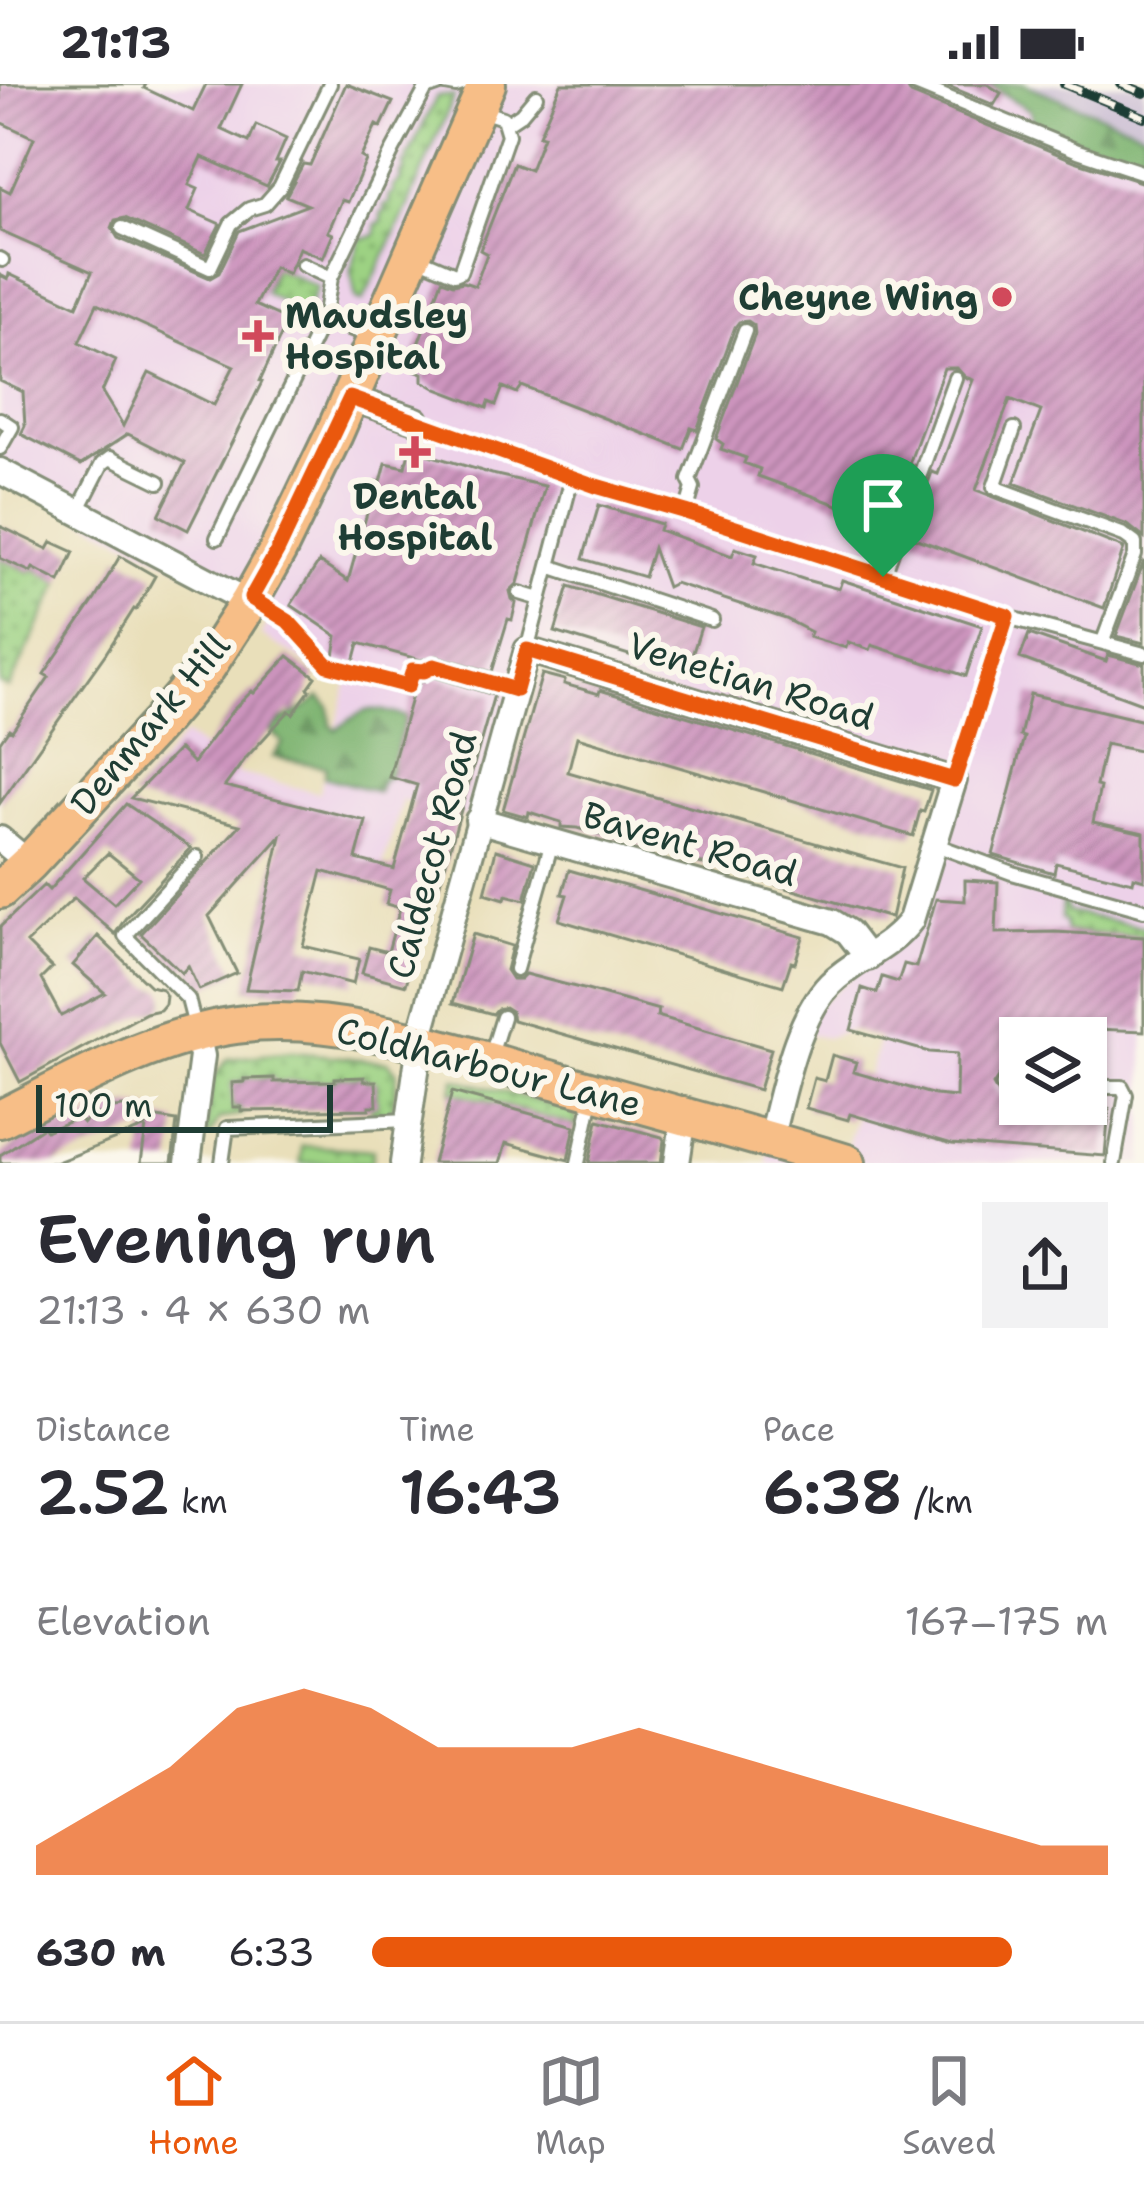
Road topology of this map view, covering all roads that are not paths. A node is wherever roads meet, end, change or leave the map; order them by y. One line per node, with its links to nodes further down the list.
1 (330, 84): 6 (lane)
2 (915, 84): 5 (lane)
3 (462, 92): 4 (lane); 7 (main road, Denmark Hill); 7 (lane); 9 (lane)
4 (536, 96)
5 (1144, 173)
6 (122, 228)
7 (412, 255): 12 (main road, Denmark Hill)
8 (303, 265): 9 (lane)
9 (331, 278): 10 (lane)
10 (324, 318): 12 (lane); 24 (lane)
11 (745, 331): 23 (lane)
12 (376, 338): 14 (main road, Denmark Hill)
13 (956, 378): 26 (lane)
14 (350, 398): 16 (street); 29 (main road, Denmark Hill)
15 (0, 419): 18 (lane)
16 (416, 420): 20 (lane)
17 (1014, 429): 32 (lane)
18 (0, 448)
19 (0, 471): 22 (street)
20 (572, 478): 23 (lane); 25 (lane, Caldecot Road)
21 (159, 482): 22 (lane)
22 (77, 512): 29 (street)
23 (686, 512): 26 (lane)
24 (218, 538)
25 (548, 566): 28 (lane, Caldecot Road); 31 (lane)
26 (883, 577): 30 (lane)
27 (520, 593): 28 (lane)
28 (541, 599): 33 (lane, Caldecot Road)
29 (250, 600): 35 (lane); 42 (main road, Denmark Hill)
30 (1007, 616): 32 (lane); 36 (lane)
31 (712, 620)
32 (1103, 641): 34 (lane)
33 (527, 650): 35 (street, Caldecot Road); 36 (street, Venetian Road)
34 (1144, 654)
35 (516, 690): 37 (street, Caldecot Road)
36 (954, 780): 40 (street)
37 (478, 820): 39 (street, Bavent Road); 49 (street, Caldecot Road)
38 (0, 839): 42 (street)
39 (552, 842): 45 (street, Bavent Road); 46 (lane)
40 (935, 845): 44 (lane); 45 (street)
41 (197, 857): 48 (lane)
42 (29, 862): 43 (main road, Denmark Hill)
43 (0, 890)
44 (1144, 910)
45 (868, 958): 56 (street)
46 (516, 968)
47 (502, 1017): 50 (lane)
48 (196, 1034): 49 (main road, Coldharbour Lane); 54 (main road, Coldharbour Lane); 57 (street)
49 (420, 1044): 50 (main road, Coldharbour Lane); 55 (street, Caldecot Road)
50 (489, 1062): 52 (main road, Coldharbour Lane)
51 (1107, 1087): 63 (lane)
52 (594, 1091): 53 (main road, Coldharbour Lane); 60 (lane)
53 (684, 1116): 56 (main road, Coldharbour Lane); 61 (street)
54 (0, 1118)
55 (410, 1120): 58 (lane); 59 (street, Caldecot Road)
56 (770, 1139): 62 (main road, Coldharbour Lane)
57 (188, 1163)
58 (222, 1163)
59 (403, 1163)
60 (578, 1163)
61 (677, 1163)
62 (847, 1163)
63 (1114, 1163)

